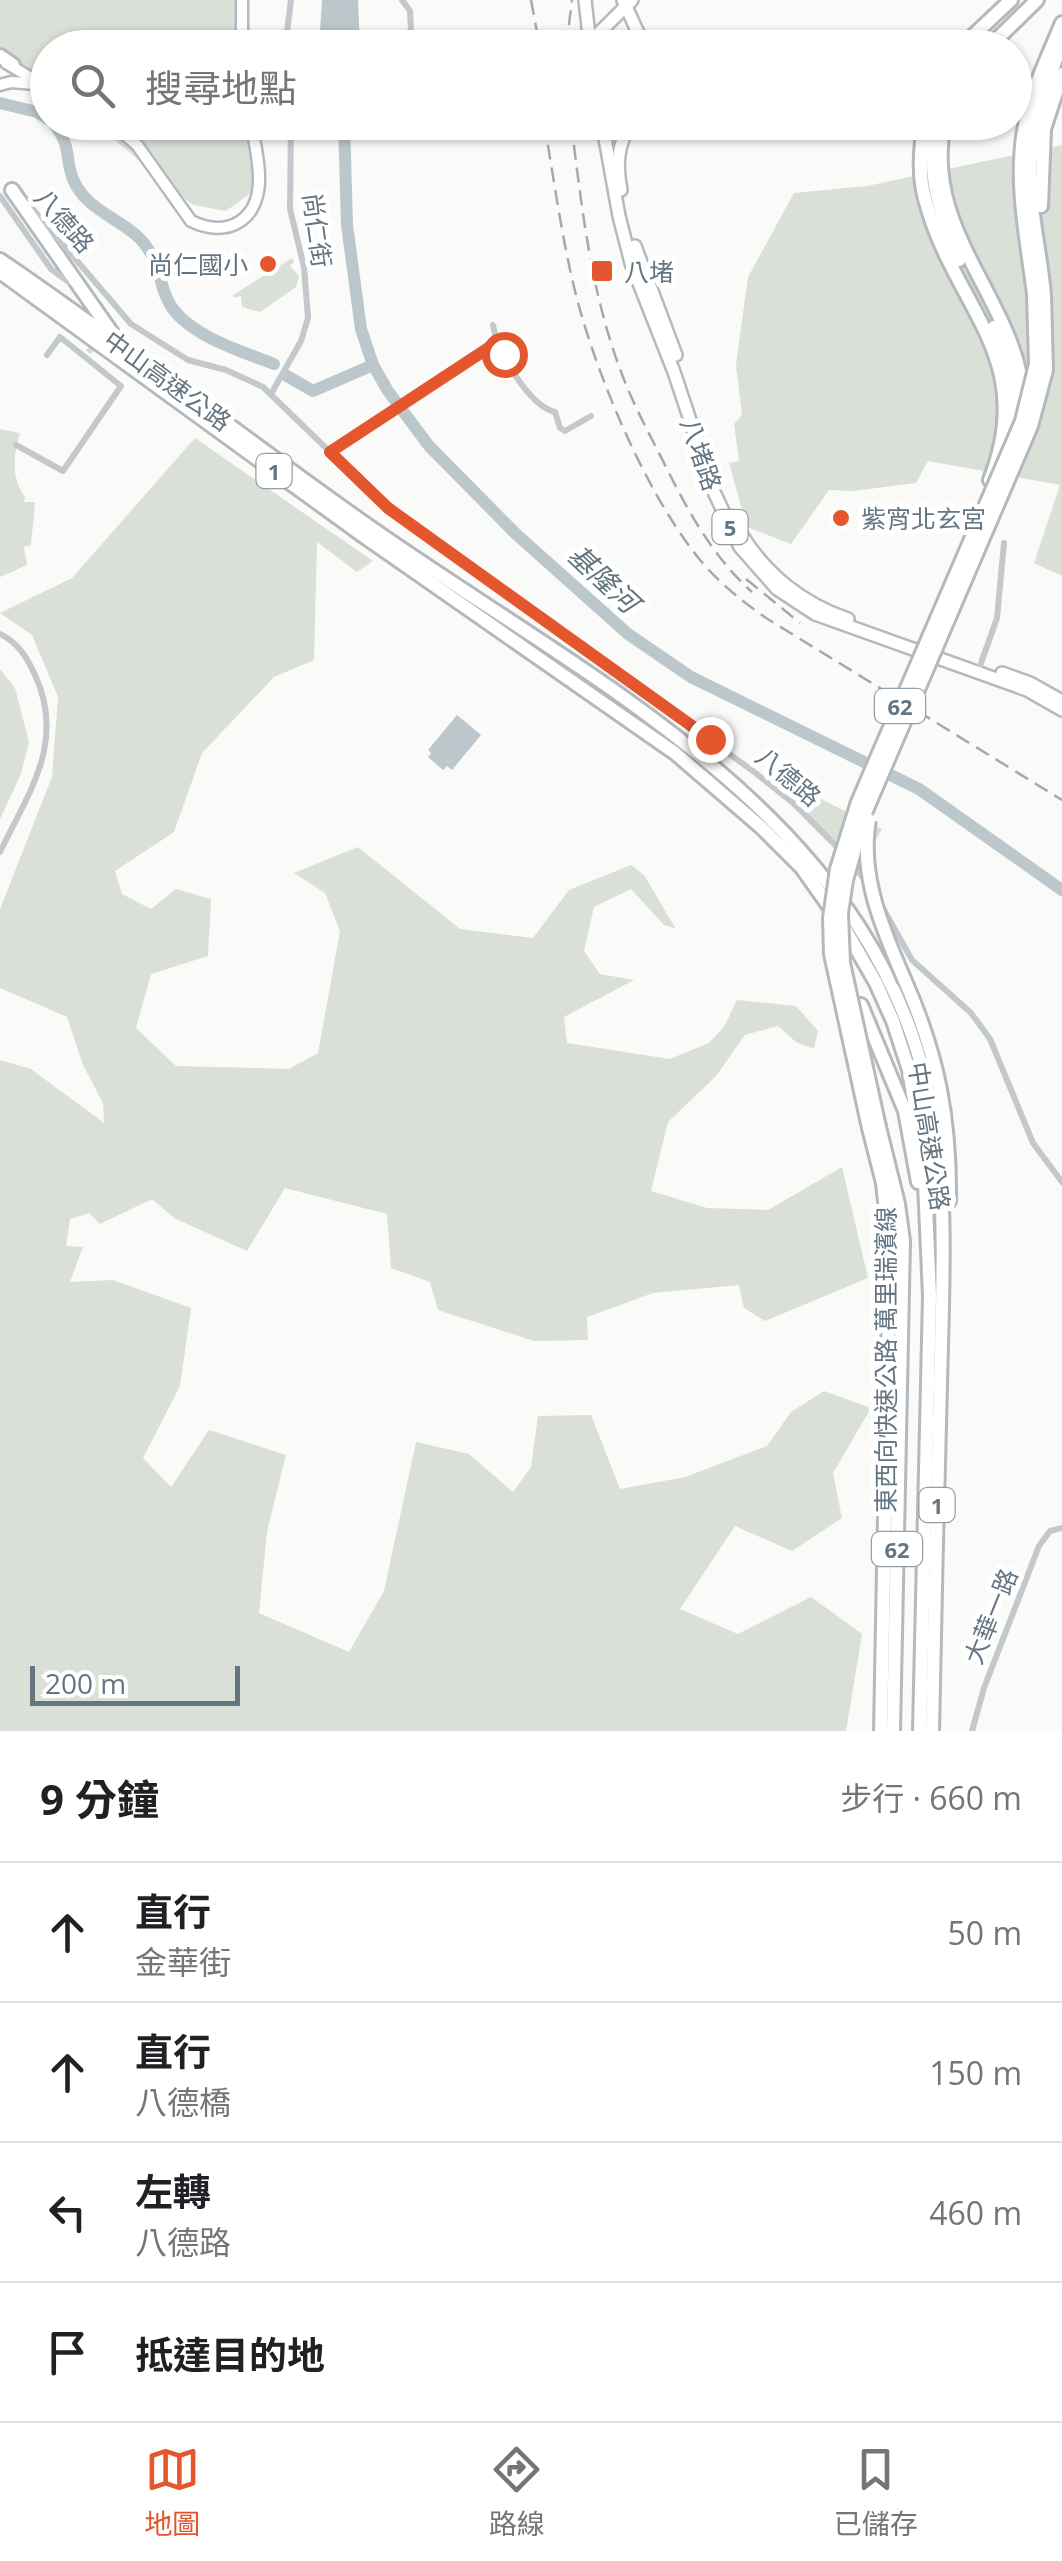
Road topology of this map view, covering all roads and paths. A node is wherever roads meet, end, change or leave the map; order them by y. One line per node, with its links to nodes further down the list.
1 (242, 0): 10 (street)
2 (291, 0): 11 (street)
3 (402, 0): 12 (street)
4 (585, 0): 13 (main road)
5 (1010, 0): 16 (highway)
6 (1023, 0): 17 (highway)
7 (1037, 0): 18 (highway)
8 (627, 2): 14 (main road); 15 (main road)
9 (1062, 24): 24 (highway, 東西向快速公路 萬里瑞濱線 / 62)
10 (242, 30)
11 (287, 30)
12 (411, 30)
13 (589, 30)
14 (603, 30)
15 (638, 30)
16 (979, 30)
17 (992, 30)
18 (1006, 30)
19 (1062, 45): 38 (highway, 東西向快速公路 萬里瑞濱線 / 62)
20 (3, 67): 22 (street); 23 (street)
21 (1062, 74): 38 (highway)
22 (30, 80)
23 (30, 84)
24 (1032, 103)
25 (131, 140): 26 (street)
26 (253, 140)
27 (290, 140): 50 (street, 尚仁街)
28 (605, 140): 37 (main road, 八堵路 / 5)
29 (623, 140): 37 (main road, 八堵路 / 5)
30 (922, 140): 56 (highway, bridge)
31 (934, 140): 54 (highway)
32 (942, 140): 54 (highway)
33 (1023, 140): 44 (highway, 東西向快速公路 萬里瑞濱線 / 62)
34 (0, 180): 35 (street, 八德路)
35 (6, 193): 41 (street, 八德路); 43 (street, 八德路); 48 (highway)
36 (0, 260): 48 (highway, 中山高速公路 / 1)
37 (635, 261): 58 (main road, 八堵路 / 5); 60 (main road, 八堵路 / 5)
38 (1041, 264): 44 (highway, 東西向快速公路 萬里瑞濱線 / 62)
39 (0, 272): 45 (highway, 中山高速公路 / 1)
40 (0, 280): 45 (highway)
41 (69, 282)
42 (86, 286): 43 (street, 八德路)
43 (97, 288): 50 (street, 八德路)
44 (1039, 295): 56 (highway, 東西向快速公路 萬里瑞濱線 / 62, bridge); 62 (highway, 東西向快速公路 萬里瑞濱線 / 62, bridge)
45 (58, 314): 65 (highway, 中山高速公路 / 1)
46 (493, 326): 47 (street)
47 (496, 343): 51 (street); 53 (street)
48 (122, 346): 64 (highway, 中山高速公路 / 1)
49 (47, 356): 52 (street)
50 (271, 394): 53 (street, 八德路)
51 (591, 416)
52 (16, 445)
53 (330, 452): 63 (street, 八德路)
54 (1009, 480): 64 (highway, bridge); 65 (highway, bridge)
55 (1004, 543): 58 (street)
56 (948, 596): 62 (highway, 東西向快速公路 萬里瑞濱線 / 62, bridge)
57 (0, 634): 61 (street)
58 (980, 666): 59 (main road, 八堵路 / 5)
59 (1062, 700)
60 (1062, 710)
61 (0, 852)
62 (874, 1128): 66 (highway, 東西向快速公路 萬里瑞濱線 / 62)
63 (1062, 1182)
64 (942, 1278): 71 (highway, 中山高速公路 / 1)
65 (930, 1296): 70 (highway, 中山高速公路 / 1)
66 (895, 1371): 68 (highway, 東西向快速公路 萬里瑞濱線 / 62); 69 (highway, 東西向快速公路 萬里瑞濱線 / 62)
67 (1062, 1528): 72 (street, 大華一路)
68 (881, 1731)
69 (893, 1731)
70 (920, 1731)
71 (932, 1731)
72 (972, 1731)

